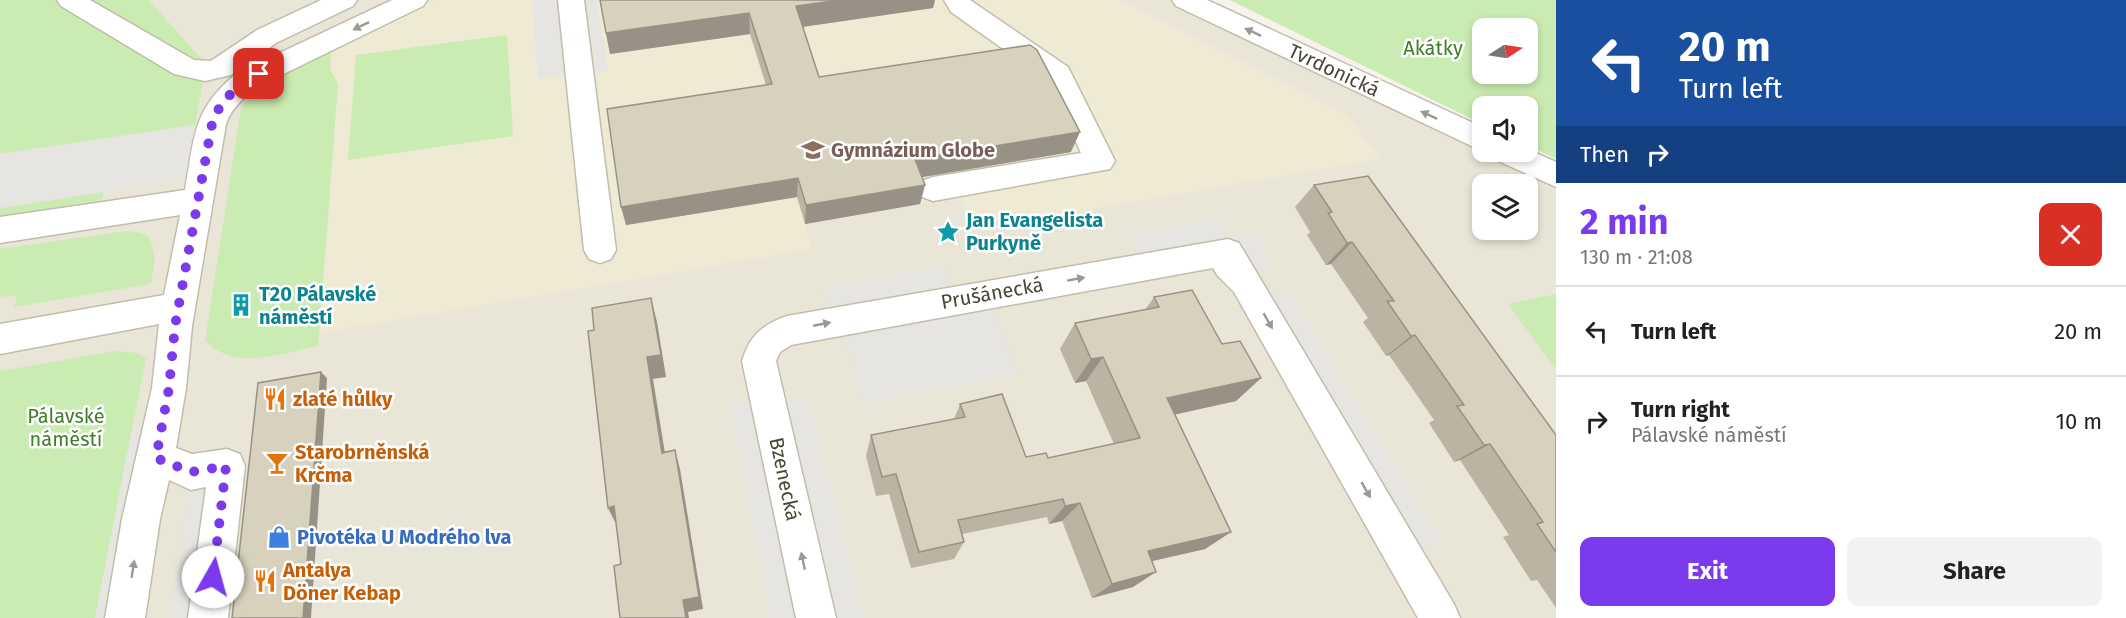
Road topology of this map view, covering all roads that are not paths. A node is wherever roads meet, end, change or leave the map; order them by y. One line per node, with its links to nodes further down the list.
1 (70, 0): 7 (street)
2 (344, 0): 7 (street)
3 (414, 0): 7 (street, one-way to 7)
4 (571, 0): 14 (street)
5 (957, 0): 11 (street)
6 (1185, 0): 8 (street, Tvrdonická, one-way to 6)
7 (222, 90): 12 (street)
8 (1472, 135)
9 (1528, 162): 10 (street)
10 (1556, 175)
11 (933, 189)
12 (198, 200): 13 (street); 15 (street)
13 (0, 230)
14 (600, 250)
15 (177, 316): 16 (street); 18 (street); 19 (street)
16 (0, 339)
17 (771, 344): 22 (street, Bzenecká, one-way to 17); 23 (street, Prušánecká, one-way to 23)
18 (0, 356)
19 (156, 458): 20 (street, one-way to 19); 21 (street)
20 (125, 618)
21 (208, 618)
22 (816, 618)
23 (1440, 618)

